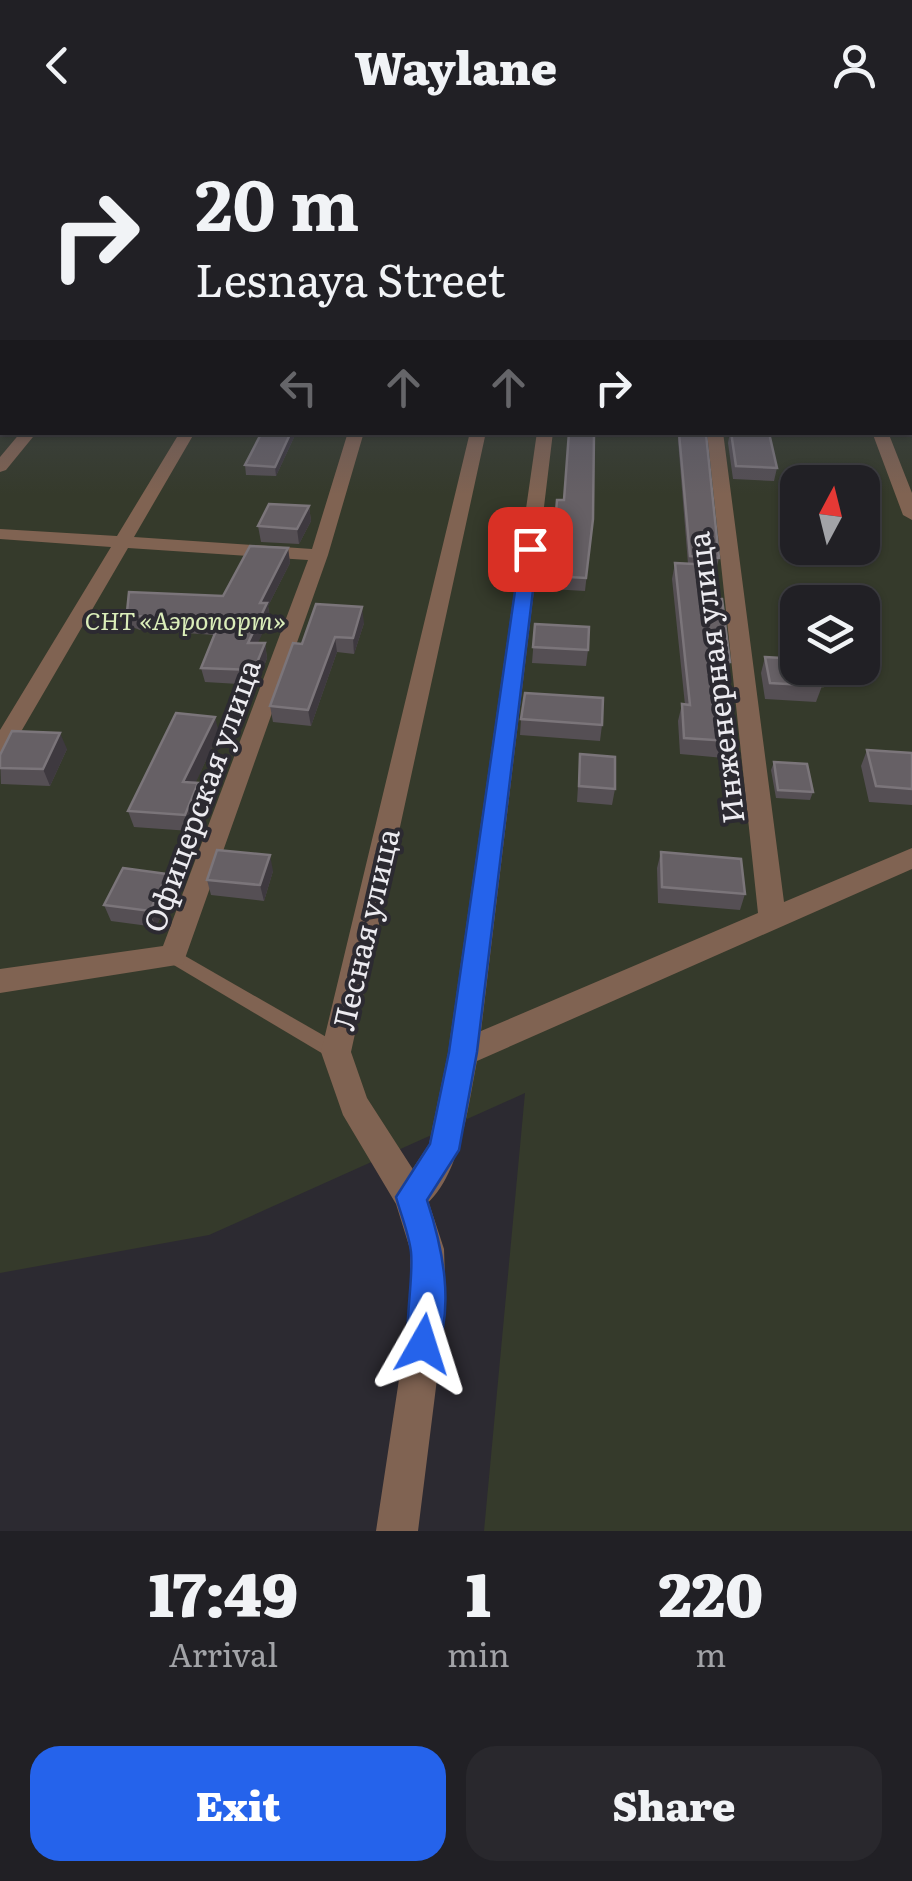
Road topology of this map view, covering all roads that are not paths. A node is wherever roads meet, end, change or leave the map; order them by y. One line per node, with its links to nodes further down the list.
1 (27, 435): 8 (street)
2 (186, 435): 11 (street)
3 (355, 435): 12 (street, Офицерская улица)
4 (477, 435): 18 (street, Лесная улица)
5 (545, 435): 19 (street)
6 (716, 435): 15 (street, Инженерная улица)
7 (881, 435): 9 (street)
8 (0, 467)
9 (912, 515)
10 (0, 534): 11 (street)
11 (120, 545): 12 (street); 13 (street)
12 (319, 555): 16 (street, Офицерская улица)
13 (0, 749)
14 (912, 858): 15 (street)
15 (772, 916): 19 (street)
16 (173, 956): 17 (street, Офицерская улица); 18 (lane)
17 (0, 981)
18 (336, 1052): 20 (street, Лесная улица)
19 (463, 1052): 20 (street)
20 (411, 1197): 21 (street, Лесная улица)
21 (397, 1531)

